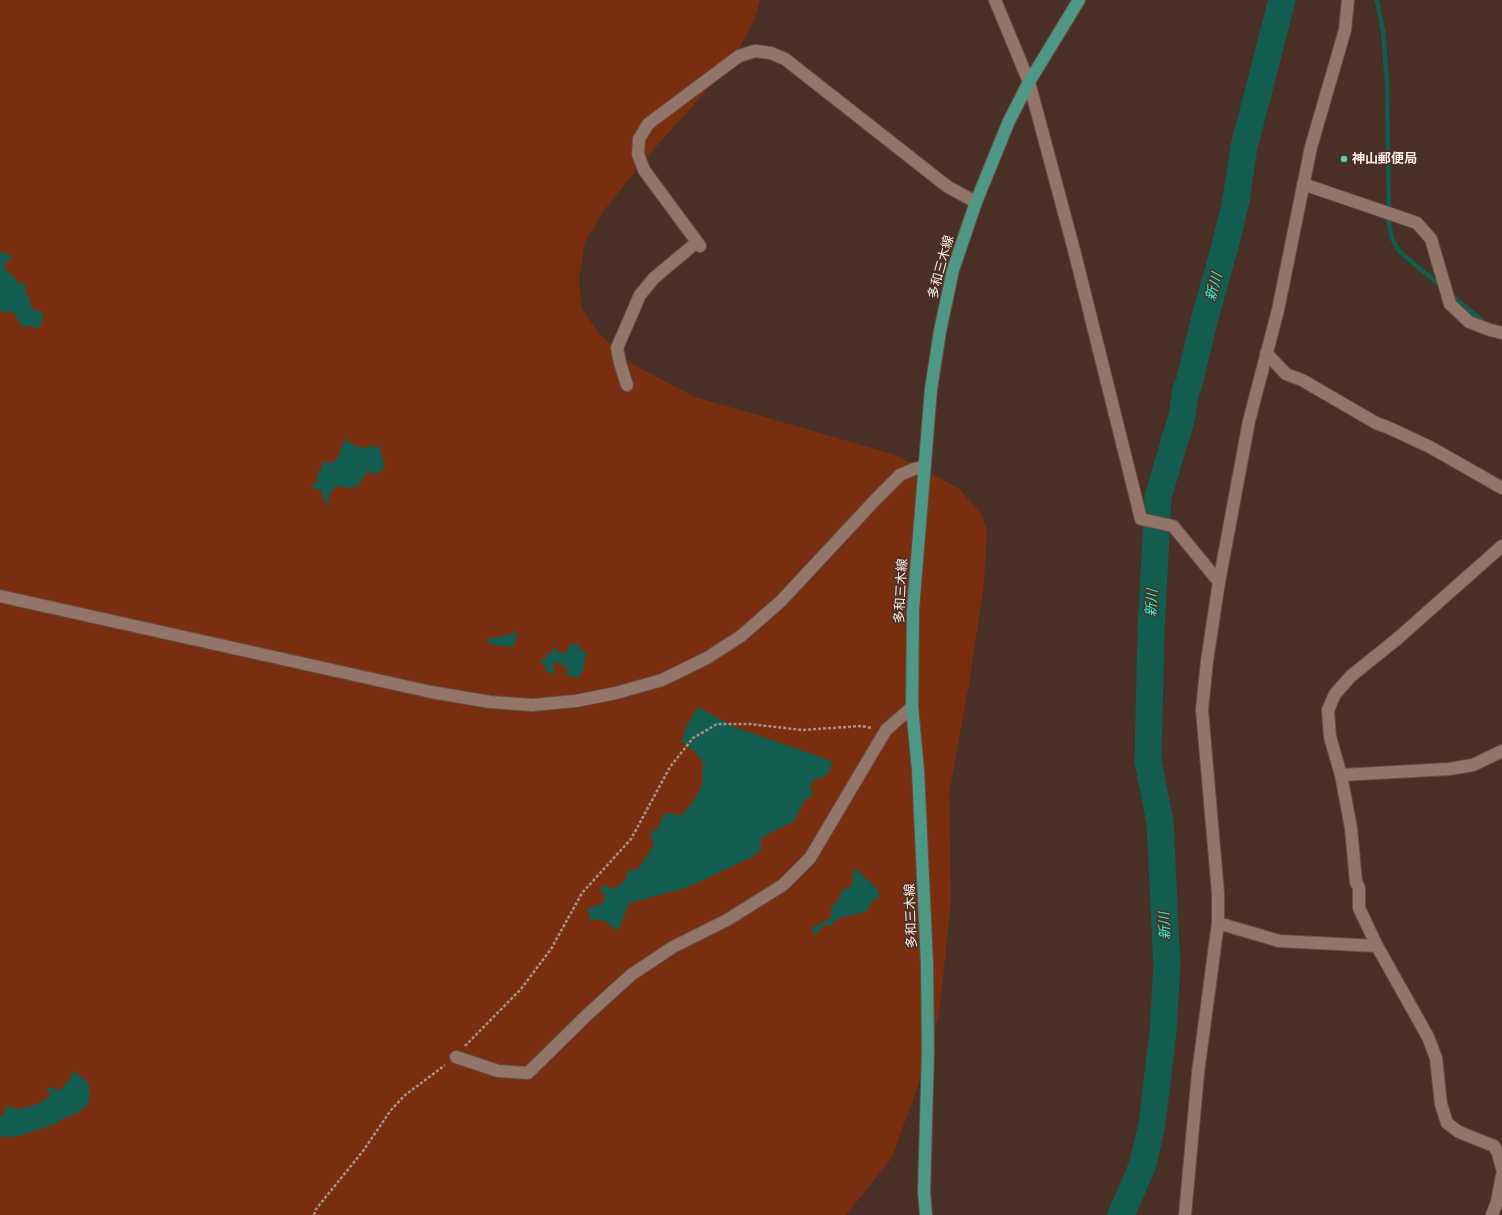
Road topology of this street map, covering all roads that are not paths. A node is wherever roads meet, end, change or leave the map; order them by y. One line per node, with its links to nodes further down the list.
1 (995, 0): 4 (street)
2 (1079, 0): 4 (main road, 多和三木線)
3 (1348, 0): 5 (street)
4 (1029, 82): 6 (main road, 多和三木線); 13 (street)
5 (1303, 184): 7 (street); 8 (street)
6 (976, 202): 9 (street); 10 (main road, 多和三木線)
7 (1502, 332)
8 (1266, 353): 11 (street); 13 (street)
9 (627, 385)
10 (924, 467): 14 (street); 15 (main road, 多和三木線)
11 (1502, 488)
12 (1502, 546): 17 (street)
13 (1218, 582): 18 (street)
14 (0, 596)
15 (912, 708): 20 (street); 23 (main road, 多和三木線)
16 (1502, 751): 17 (street)
17 (1341, 775): 19 (street)
18 (1218, 922): 19 (street); 24 (street)
19 (1377, 946): 21 (street)
20 (456, 1057)
21 (1502, 1168)
22 (1502, 1175): 25 (street)
23 (926, 1215)
24 (1185, 1215)
25 (1492, 1215)

